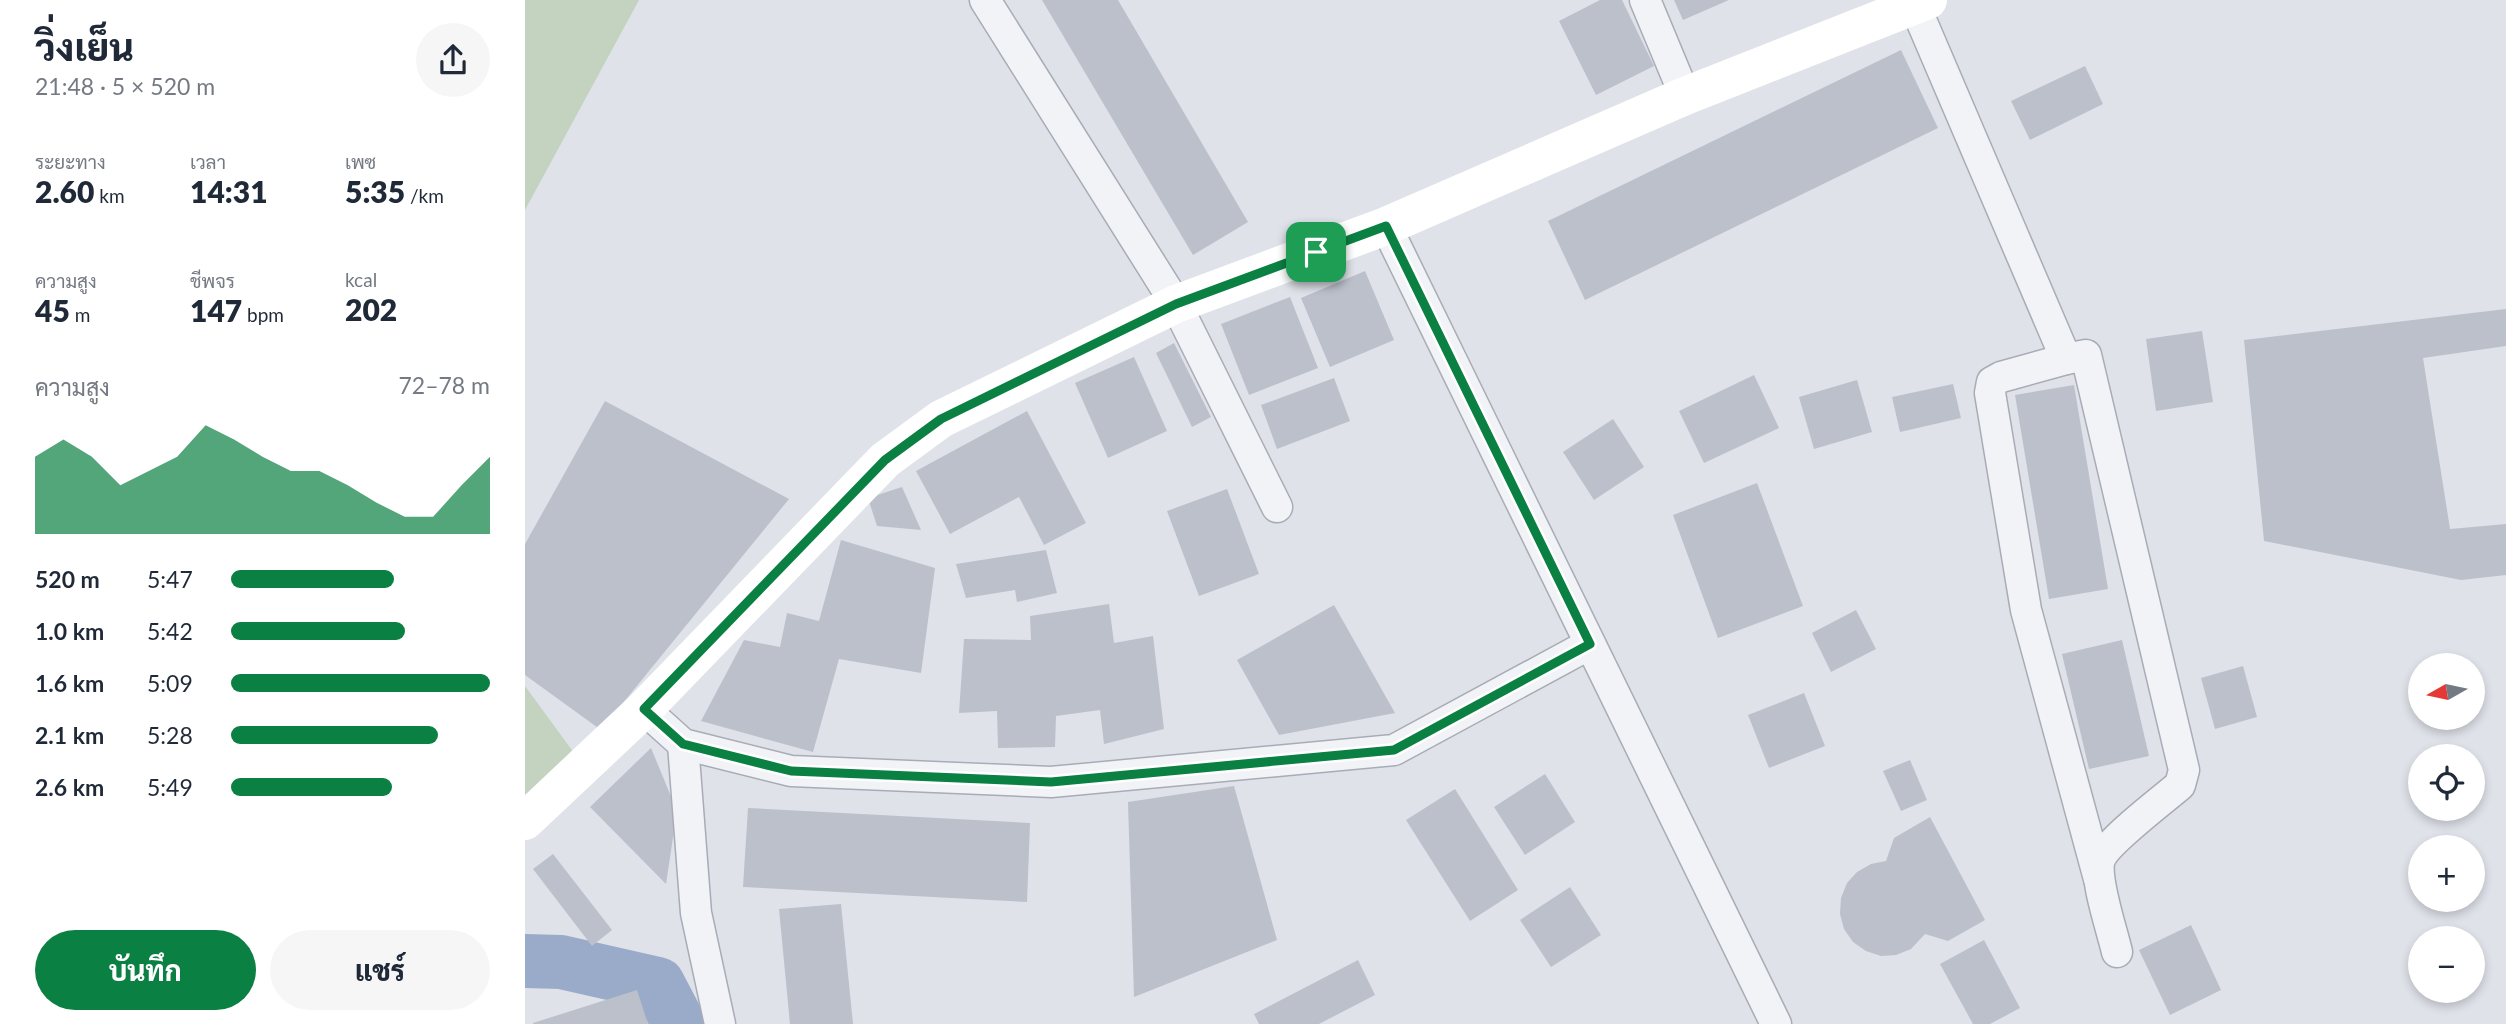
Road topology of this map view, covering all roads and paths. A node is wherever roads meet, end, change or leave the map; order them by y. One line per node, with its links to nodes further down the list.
1 (985, 0): 6 (street)
2 (1645, 0): 4 (street)
3 (1921, 3): 4 (street); 7 (street)
4 (1685, 96): 5 (street)
5 (1386, 226): 6 (street); 9 (street)
6 (1176, 304): 8 (street); 10 (street)
7 (2066, 359): 13 (street); 13 (street)
8 (1277, 507)
9 (1590, 644): 11 (street); 16 (street)
10 (644, 709): 11 (street); 12 (street)
11 (683, 744): 15 (street)
12 (525, 821)
13 (2100, 880): 14 (street)
14 (2117, 952)
15 (720, 1024)
16 (1776, 1024)

